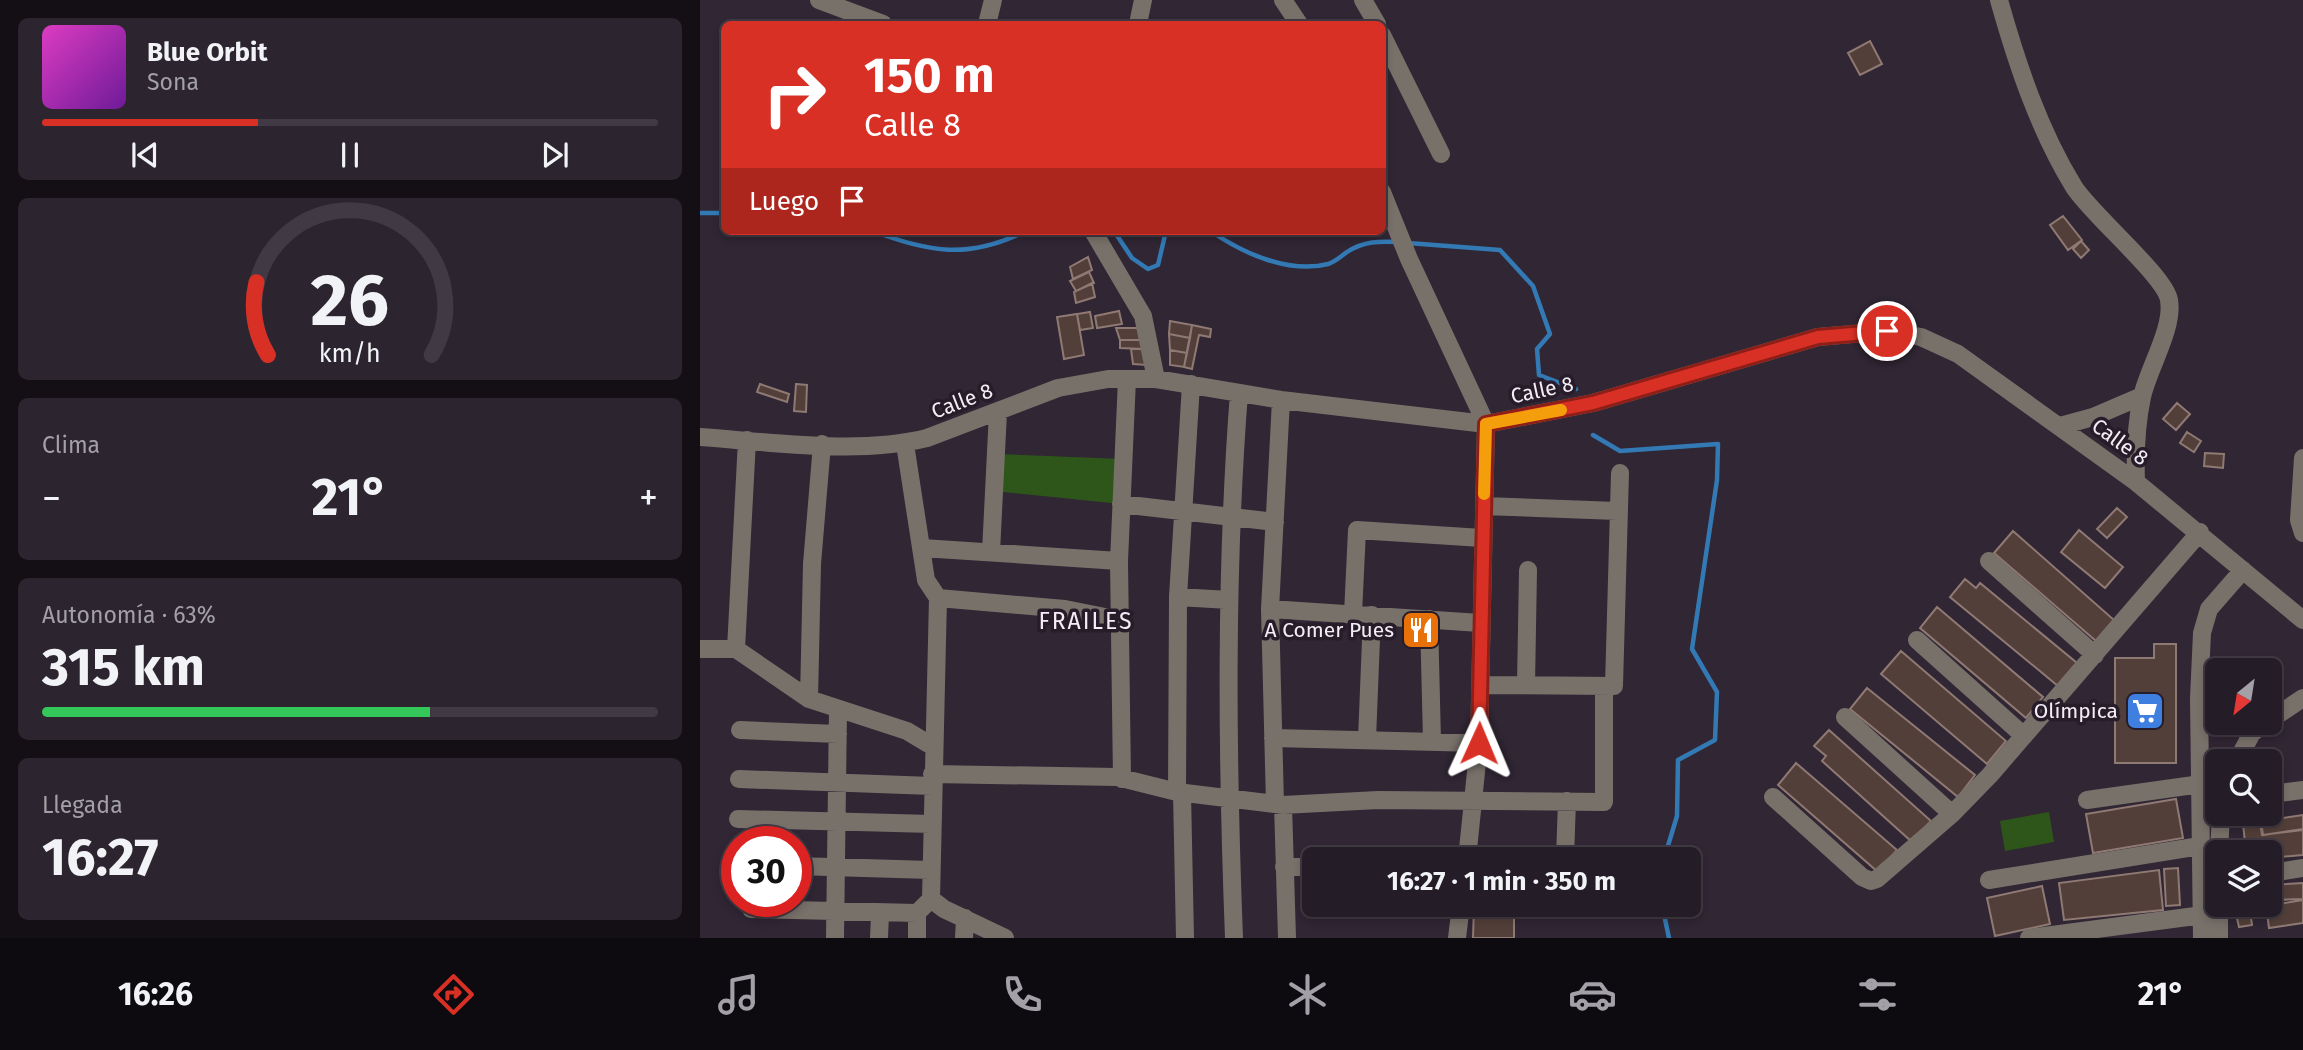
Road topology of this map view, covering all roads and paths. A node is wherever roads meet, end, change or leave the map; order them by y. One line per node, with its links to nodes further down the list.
1 (819, 0): 7 (street)
2 (993, 0): 8 (street)
3 (1143, 0): 9 (street)
4 (1283, 0): 10 (street)
5 (1363, 0): 11 (street)
6 (1999, 0): 20 (street)
7 (875, 21)
8 (988, 21)
9 (1139, 21)
10 (1297, 21)
11 (1375, 21)
12 (1386, 43): 13 (street)
13 (1441, 153)
14 (1386, 200): 23 (street)
15 (1095, 235): 17 (street)
16 (1127, 379): 17 (street, Calle 8); 22 (street, Calle 8); 32 (street)
17 (1156, 379): 18 (street, Calle 8)
18 (1191, 384): 19 (street, Calle 8); 34 (street)
19 (1239, 393): 21 (street, Calle 8); 36 (street)
20 (2142, 396): 24 (street); 31 (street)
21 (1281, 400): 23 (street, Calle 8); 37 (street)
22 (998, 412): 28 (street, Calle 8); 42 (street)
23 (1486, 424): 24 (street, Calle 8); 33 (street)
24 (2060, 426): 31 (street, Calle 8)
25 (700, 437): 26 (street, Calle 8)
26 (747, 440): 27 (street, Calle 8); 58 (street)
27 (822, 444): 28 (street, Calle 8); 65 (street)
28 (905, 444): 41 (street)
29 (2303, 458): 39 (street)
30 (1620, 473): 35 (street)
31 (2136, 482): 38 (street, Calle 8)
32 (1121, 504): 34 (street); 43 (street)
33 (1484, 506): 35 (street); 40 (street)
34 (1182, 510): 36 (street); 47 (street)
35 (1617, 511): 62 (street)
36 (1230, 516): 37 (street); 49 (street)
37 (1275, 522): 50 (street)
38 (2200, 532): 46 (street, Calle 8); 59 (street)
39 (2303, 533)
40 (1482, 538): 51 (street); 55 (street)
41 (922, 548): 42 (street); 48 (street)
42 (992, 552): 43 (street)
43 (1119, 561): 53 (street)
44 (1989, 561): 59 (street)
45 (1528, 570): 61 (street)
46 (2242, 570): 54 (street, Calle 8); 63 (street)
47 (1178, 597): 49 (street); 84 (street)
48 (938, 598): 53 (street); 77 (street)
49 (1229, 600): 87 (street)
50 (1270, 609): 51 (street); 73 (street)
51 (1363, 615): 52 (street); 74 (street)
52 (1429, 619): 55 (street); 75 (street)
53 (1120, 620): 79 (street)
54 (2303, 620)
55 (1480, 623): 60 (street)
56 (1917, 640): 72 (street)
57 (700, 649): 58 (street)
58 (736, 649): 65 (street)
59 (2095, 654): 72 (street)
60 (1480, 685): 61 (street); 76 (street)
61 (1526, 685): 62 (street)
62 (1604, 686): 90 (street)
63 (2199, 698): 66 (street); 82 (street)
64 (2303, 698): 68 (street)
65 (809, 699): 67 (street)
66 (2205, 704)
67 (838, 709): 71 (street); 77 (street)
68 (2282, 712)
69 (1845, 717): 92 (street)
70 (740, 730): 71 (street)
71 (838, 733): 81 (street)
72 (2024, 736): 92 (street)
73 (1273, 738): 74 (street); 91 (street)
74 (1367, 739): 75 (street)
75 (1432, 741): 76 (street)
76 (1479, 743): 88 (street)
77 (932, 746): 80 (street)
78 (739, 779): 81 (street)
79 (1122, 779): 80 (street); 84 (street)
80 (932, 780): 81 (street); 95 (street)
81 (837, 781): 94 (street)
82 (2201, 784): 89 (street); 96 (street)
83 (2303, 790): 85 (street)
84 (1180, 793): 87 (street); 121 (street)
85 (2282, 793)
86 (1773, 797): 92 (street)
87 (1228, 799): 91 (street); 122 (street)
88 (1474, 800): 90 (street); 91 (street); 97 (street)
89 (2087, 800)
90 (1567, 801): 98 (street)
91 (1279, 804): 101 (street)
92 (1952, 814)
93 (738, 819): 94 (street)
94 (835, 822): 95 (street); 100 (street)
95 (932, 824): 104 (street)
96 (2200, 846): 106 (street); 112 (street)
97 (1469, 847)
98 (1565, 847)
99 (812, 866): 100 (street)
100 (835, 867): 104 (street); 109 (street)
101 (1284, 867): 102 (street); 123 (street)
102 (1302, 867)
103 (2303, 868): 105 (street)
104 (931, 870): 107 (street)
105 (2282, 871)
106 (1989, 880)
107 (931, 899): 111 (street); 115 (street)
108 (812, 911): 109 (street)
109 (834, 912): 110 (street); 116 (street)
110 (880, 914): 111 (street); 117 (street)
111 (917, 914): 118 (street)
112 (2203, 915): 125 (street); 126 (street)
113 (1460, 917): 124 (street)
114 (2219, 917): 127 (street)
115 (965, 918): 119 (street); 120 (street)
116 (835, 938)
117 (879, 938)
118 (917, 938)
119 (964, 938)
120 (1004, 938)
121 (1185, 938)
122 (1234, 938)
123 (1287, 938)
124 (1458, 938)
125 (2029, 938)
126 (2202, 938)
127 (2218, 938)

